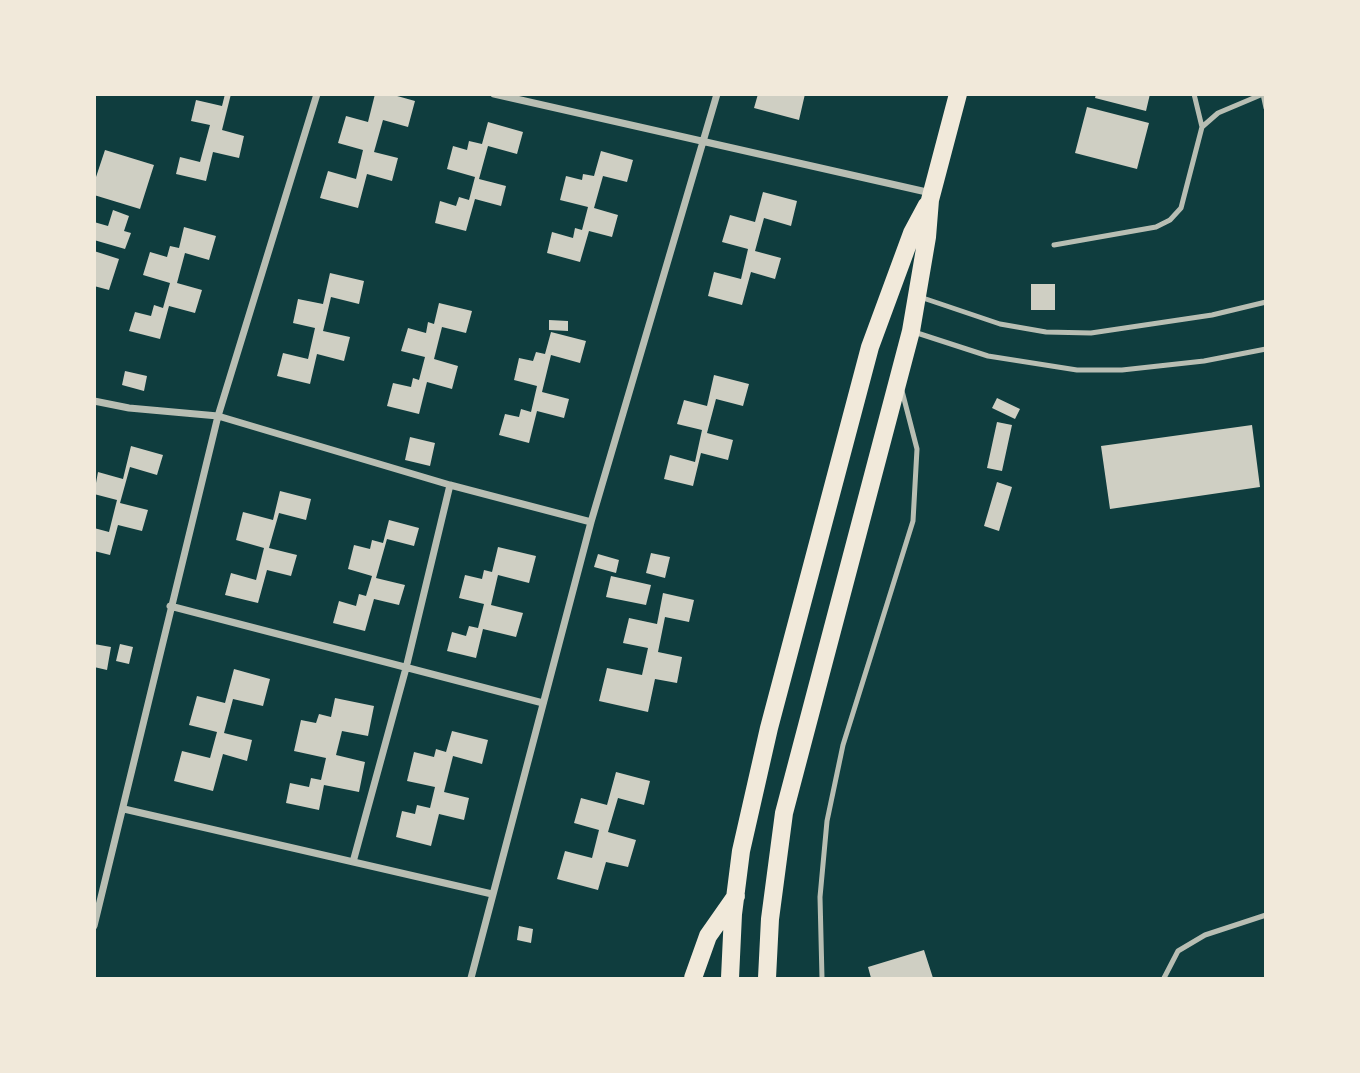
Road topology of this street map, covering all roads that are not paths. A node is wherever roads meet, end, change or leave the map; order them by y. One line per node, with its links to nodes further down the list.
1 (317, 94): 19 (street)
2 (494, 94): 7 (street)
3 (518, 94): 7 (street)
4 (717, 94): 10 (street)
5 (958, 94): 11 (main road)
6 (1194, 94): 9 (lane)
7 (528, 104): 10 (street)
8 (1265, 108): 9 (lane)
9 (1202, 127): 12 (lane)
10 (704, 142): 11 (street); 21 (street)
11 (931, 197): 13 (main road); 28 (main road)
12 (1054, 245)
13 (918, 297): 14 (lane); 15 (main road)
14 (1265, 302)
15 (911, 331): 16 (lane); 17 (main road)
16 (1265, 349)
17 (898, 375): 31 (main road); 35 (lane)
18 (94, 401): 19 (street)
19 (218, 416): 20 (street); 22 (street)
20 (450, 485): 21 (street); 23 (street)
21 (591, 522): 24 (street)
22 (170, 606): 23 (street); 25 (street)
23 (407, 668): 24 (street); 26 (street)
24 (543, 703): 27 (street)
25 (124, 809): 26 (street); 30 (street)
26 (352, 862): 27 (street)
27 (492, 894): 32 (street)
28 (736, 895): 33 (main road); 34 (main road)
29 (1265, 915): 36 (lane)
30 (94, 926)
31 (767, 977)
32 (471, 978)
33 (693, 978)
34 (730, 978)
35 (822, 978)
36 (1164, 978)

